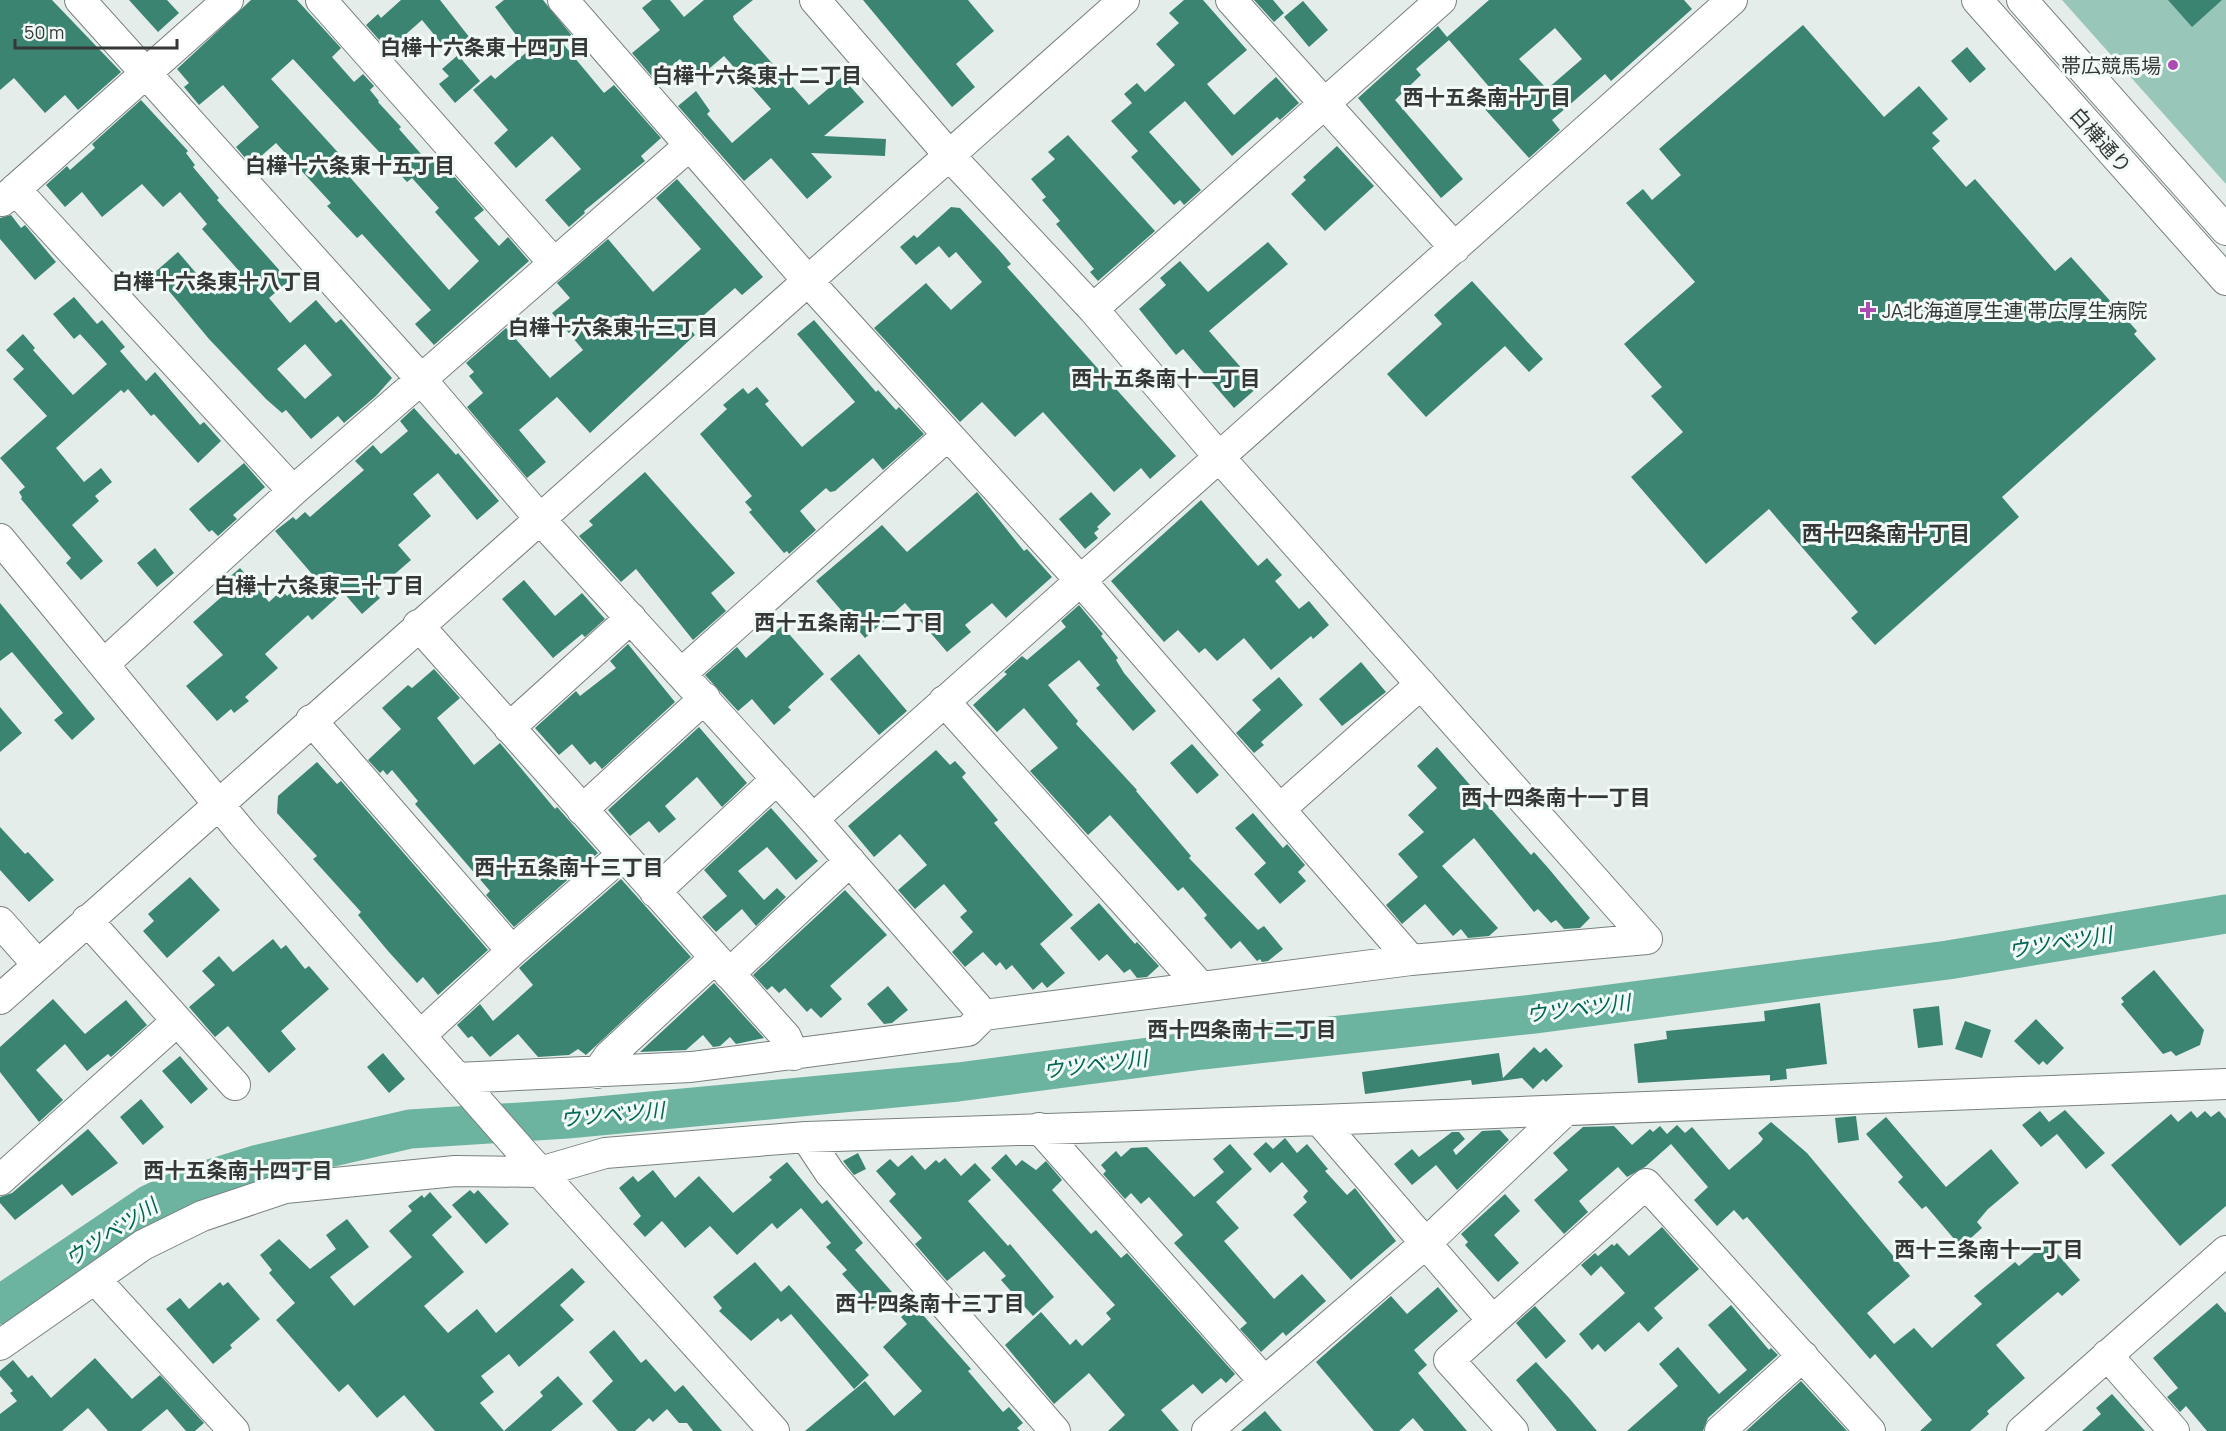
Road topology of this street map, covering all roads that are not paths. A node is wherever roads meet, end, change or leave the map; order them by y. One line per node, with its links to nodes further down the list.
1 (81, 0): 12 (street)
2 (228, 0): 12 (street)
3 (321, 0): 19 (street)
4 (1124, 0): 15 (street)
5 (1231, 0): 13 (street)
6 (1441, 0): 13 (street)
7 (1977, 0): 20 (street, 白樺通り)
8 (2022, 0): 17 (street, 白樺通り)
9 (565, 1): 14 (street)
10 (825, 4): 15 (street)
11 (1718, 4): 18 (street)
12 (146, 74): 16 (street); 23 (street)
13 (1325, 102): 18 (street); 22 (street)
14 (690, 145): 19 (street); 21 (street)
15 (949, 155): 21 (street); 22 (street)
16 (8, 196): 26 (street)
17 (2226, 230)
18 (1455, 248): 25 (street)
19 (553, 262): 23 (street)
20 (2226, 280)
21 (808, 281): 24 (street); 27 (street)
22 (1093, 309): 25 (street)
23 (420, 378): 26 (street); 27 (street)
24 (948, 435): 29 (street); 33 (street)
25 (1218, 457): 29 (street); 34 (street)
26 (293, 491): 32 (street)
27 (540, 519): 30 (street); 31 (street)
28 (0, 538): 32 (street)
29 (1080, 580): 36 (street); 41 (street)
30 (631, 618): 33 (street); 38 (street)
31 (418, 625): 37 (street); 38 (street)
32 (104, 664): 40 (street)
33 (682, 673): 35 (street)
34 (1421, 684): 41 (street); 50 (street)
35 (705, 698): 39 (street); 42 (street)
36 (944, 701): 43 (street); 53 (street)
37 (310, 720): 40 (street); 49 (street)
38 (509, 728): 42 (street)
39 (777, 779): 43 (street); 46 (street)
40 (217, 803): 47 (street); 57 (street)
41 (1280, 809): 50 (street)
42 (582, 810): 44 (street)
43 (813, 819): 45 (street)
44 (622, 855): 46 (street); 49 (street)
45 (850, 861): 52 (street); 55 (street)
46 (655, 892): 52 (street)
47 (87, 920): 51 (street); 56 (street)
48 (0, 922): 51 (street)
49 (512, 951): 57 (street)
50 (1411, 960): 53 (street)
51 (38, 965): 54 (street)
52 (722, 966): 58 (street); 59 (street)
53 (1201, 987): 55 (street)
54 (0, 999)
55 (984, 1015): 58 (street)
56 (177, 1021): 61 (street); 68 (street)
57 (421, 1035): 62 (street)
58 (794, 1055): 59 (street)
59 (597, 1073): 62 (street)
60 (2226, 1084): 63 (street)
61 (235, 1085)
62 (464, 1086): 67 (street)
63 (1566, 1110): 64 (street); 69 (street)
64 (1319, 1120): 65 (street); 69 (street)
65 (1039, 1128): 66 (street); 76 (street)
66 (806, 1137): 67 (street); 79 (street)
67 (532, 1163): 71 (street); 77 (street)
68 (0, 1180)
69 (1426, 1244): 72 (street); 76 (street)
70 (2226, 1251): 74 (street)
71 (95, 1279): 73 (street); 78 (street)
72 (1493, 1321): 75 (street); 81 (street)
73 (0, 1345)
74 (2107, 1355): 84 (street); 85 (street)
75 (1803, 1356): 82 (street); 83 (street)
76 (1264, 1381): 80 (street)
77 (768, 1429)
78 (234, 1431)
79 (1055, 1431)
80 (1207, 1431)
81 (1513, 1431)
82 (1720, 1431)
83 (1870, 1431)
84 (2022, 1431)
85 (2174, 1431)

